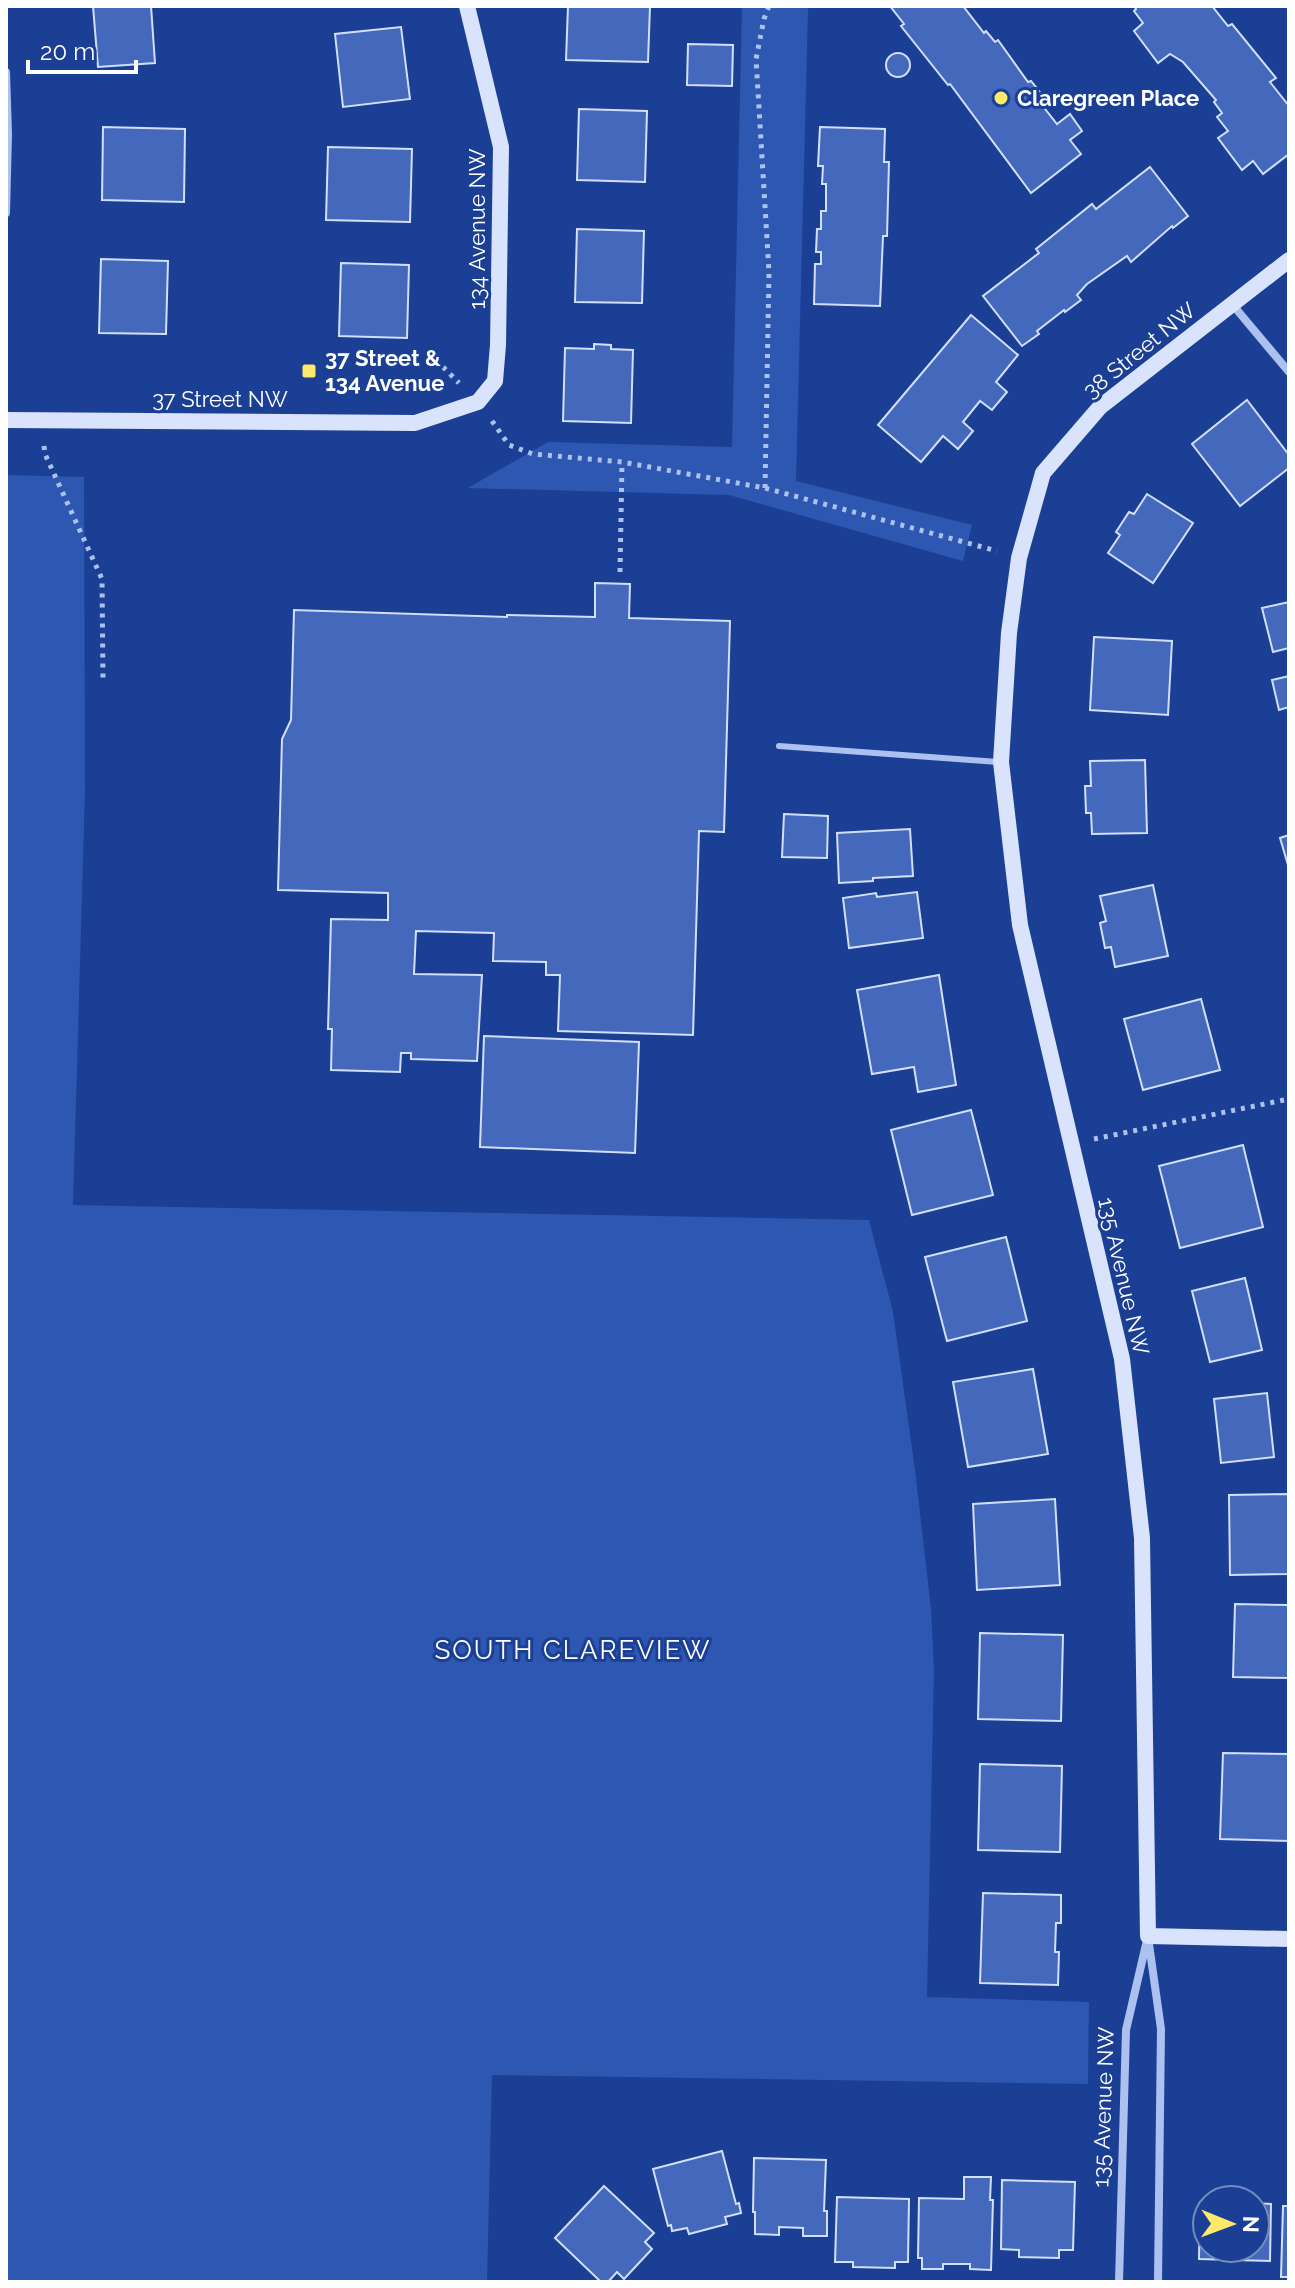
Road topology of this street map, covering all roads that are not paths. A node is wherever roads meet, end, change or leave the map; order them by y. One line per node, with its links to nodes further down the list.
1 (467, 6): 7 (street, 134 Avenue NW)
2 (6, 72): 3 (street)
3 (6, 213)
4 (1289, 260): 5 (street, 38 Street NW)
5 (1232, 303): 6 (street); 9 (street, 38 Street NW)
6 (1289, 372)
7 (478, 402): 8 (street, 37 Street NW)
8 (6, 420)
9 (1009, 633): 11 (street, 135 Avenue NW)
10 (779, 746): 11 (lane)
11 (1001, 762): 12 (street, 135 Avenue NW)
12 (1148, 1936): 13 (street); 14 (street, 135 Avenue NW); 15 (street, 135 Avenue NW)
13 (1289, 1939)
14 (1119, 2282)
15 (1158, 2282)

